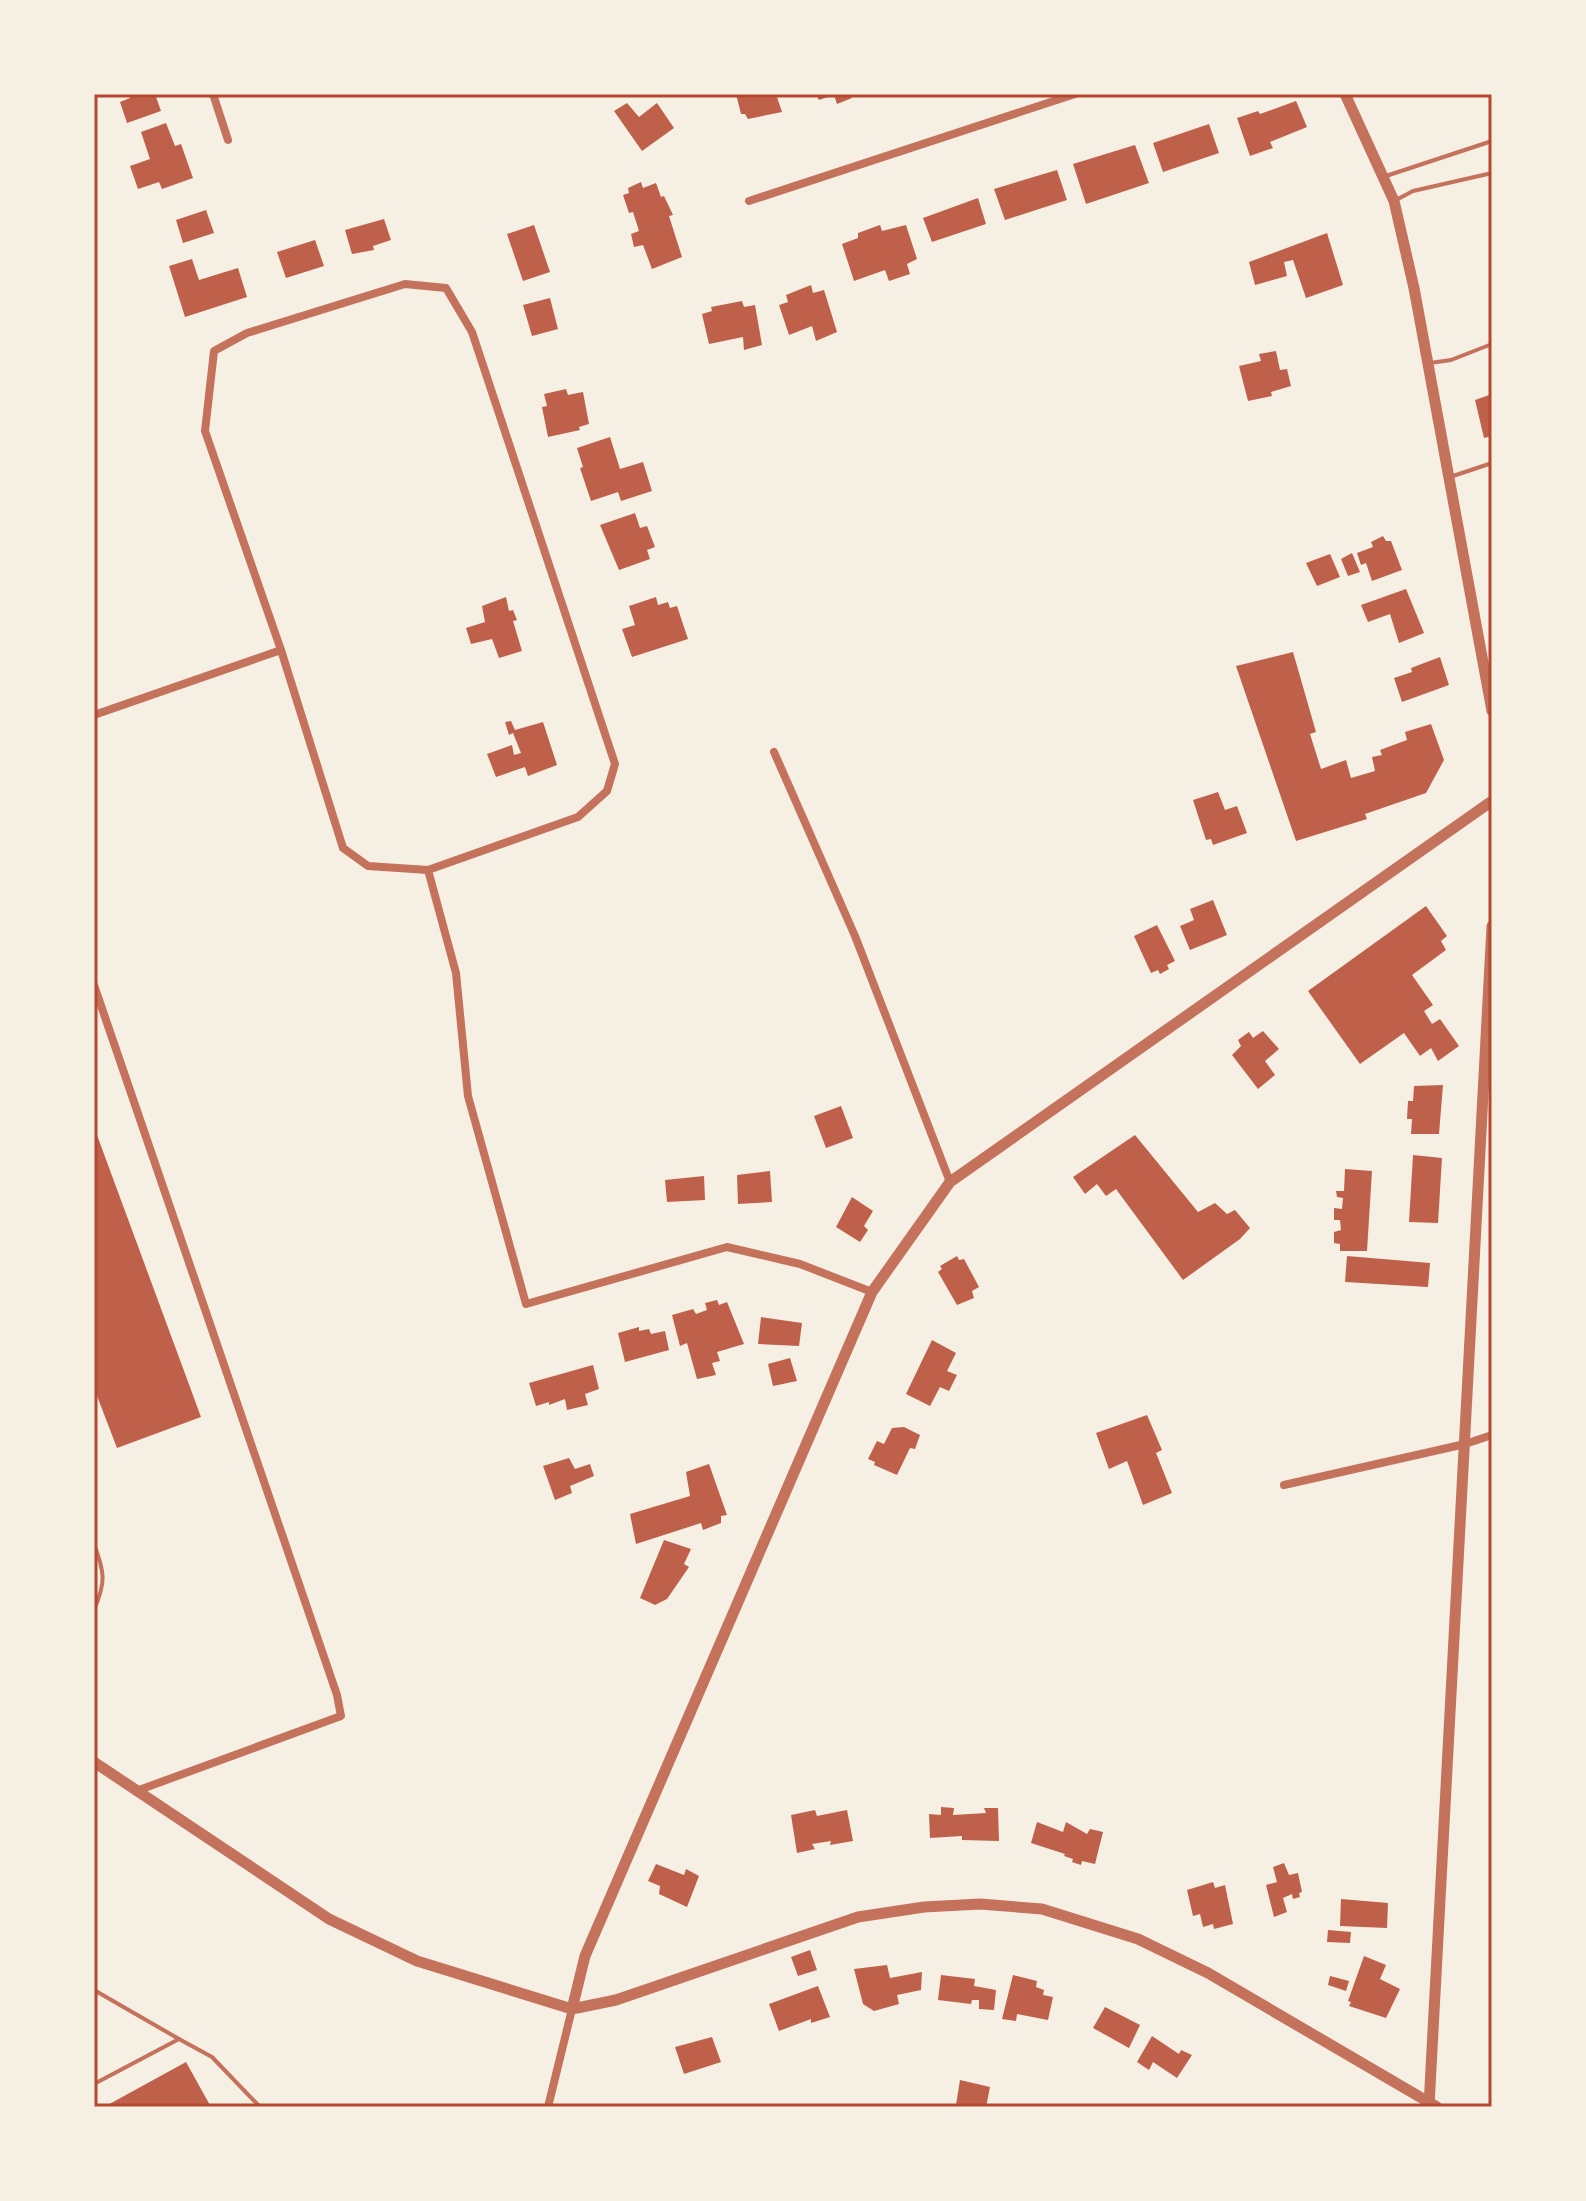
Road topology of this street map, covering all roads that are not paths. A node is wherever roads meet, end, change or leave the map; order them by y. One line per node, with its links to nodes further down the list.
1 (213, 94): 4 (street)
2 (1075, 94): 8 (street)
3 (1345, 94): 7 (street)
4 (228, 140)
5 (1492, 141): 7 (lane)
6 (1492, 173): 9 (lane)
7 (1384, 177): 9 (street)
8 (749, 201)
9 (1394, 201): 11 (street)
10 (1492, 344): 11 (lane)
11 (1426, 364): 13 (street)
12 (1492, 463): 13 (lane)
13 (1447, 477): 15 (street)
14 (281, 650): 16 (street); 19 (street); 19 (street)
15 (1492, 711)
16 (94, 715)
17 (774, 752): 22 (street)
18 (1492, 801): 22 (street)
19 (428, 870): 23 (street)
20 (1492, 927): 25 (street)
21 (94, 985): 30 (street)
22 (950, 1182): 23 (street)
23 (872, 1292): 32 (street)
24 (1492, 1435): 25 (street)
25 (1465, 1444): 26 (street); 35 (street)
26 (1284, 1485)
27 (94, 1544): 28 (lane)
28 (94, 1610)
29 (94, 1762): 30 (street)
30 (139, 1790): 32 (street)
31 (94, 1990): 33 (lane)
32 (572, 2009): 35 (street); 37 (street)
33 (179, 2039): 34 (lane); 36 (lane)
34 (94, 2084)
35 (1432, 2105)
36 (260, 2107)
37 (548, 2107)

